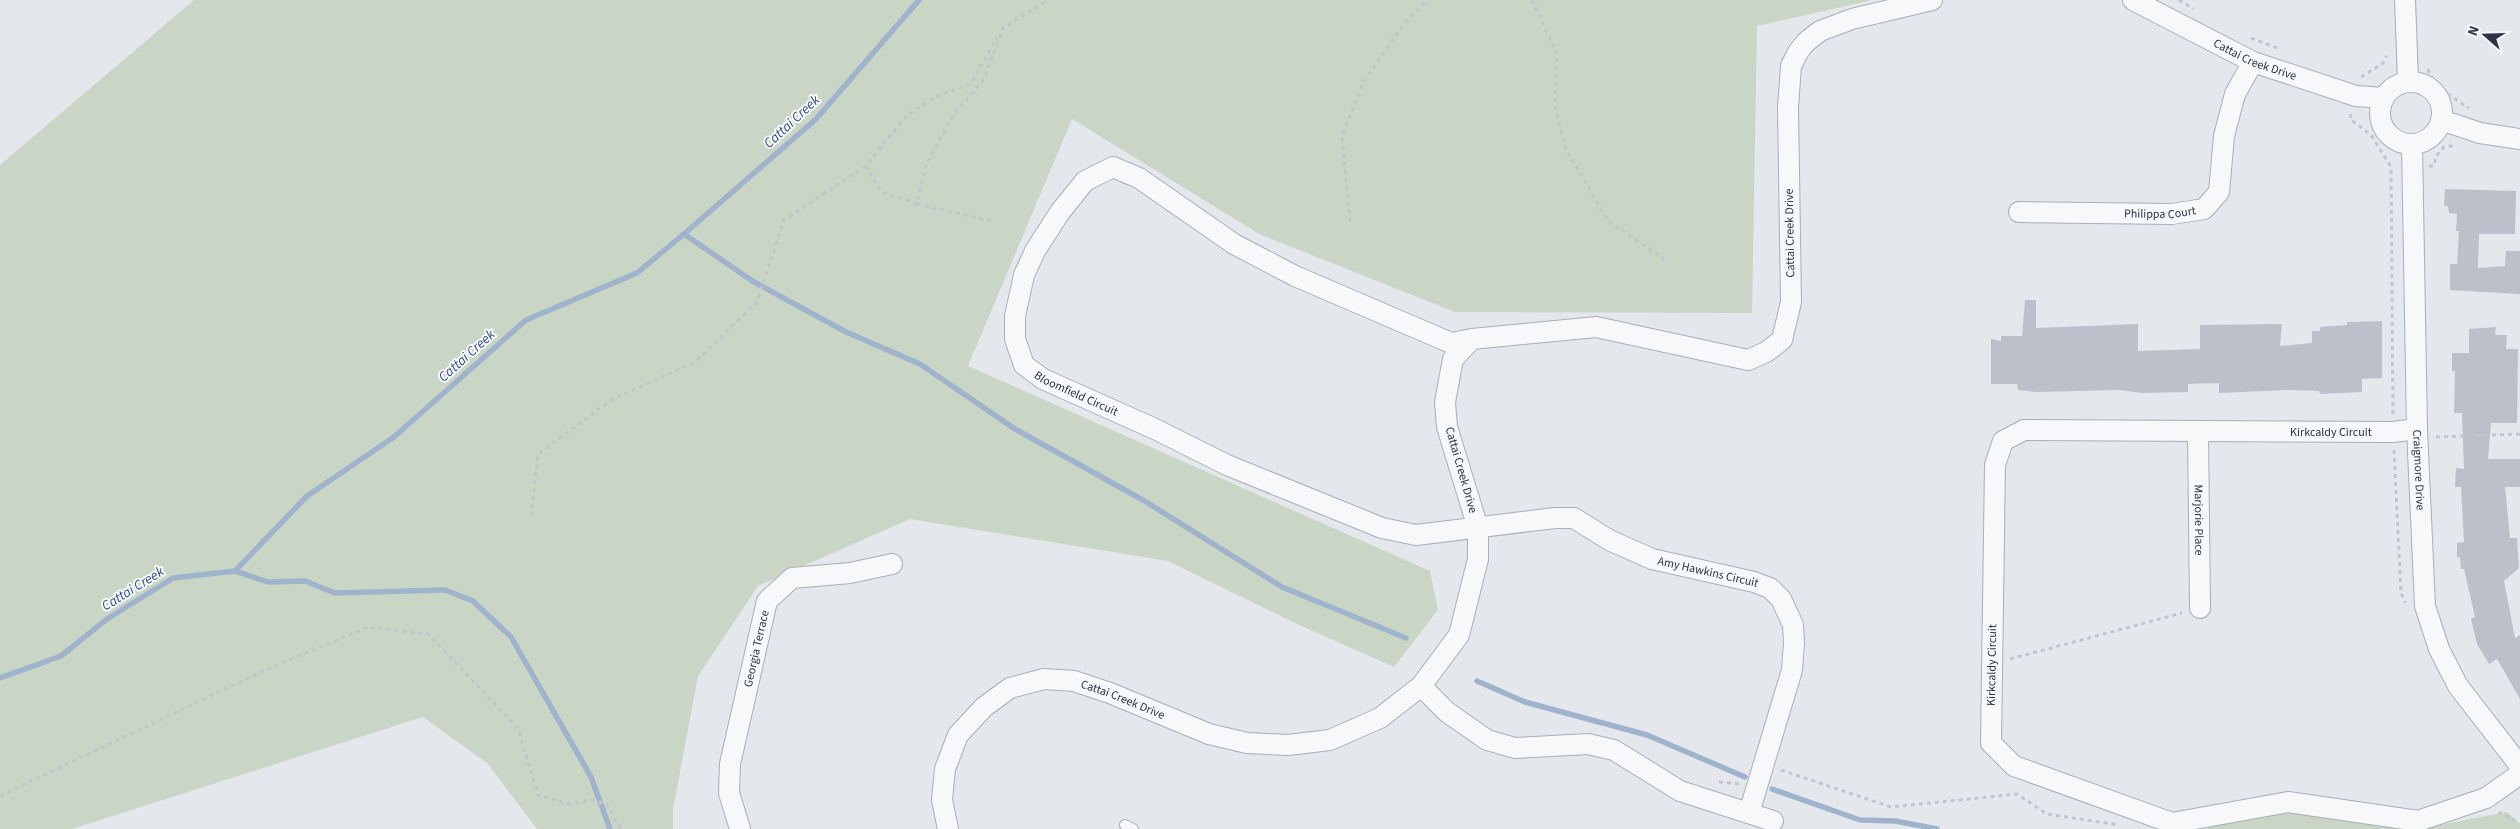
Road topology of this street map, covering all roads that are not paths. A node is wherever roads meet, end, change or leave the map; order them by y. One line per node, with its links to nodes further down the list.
1 (1932, 0): 11 (street, Cattai Creek Drive)
2 (2133, 0): 4 (street, Cattai Creek Drive)
3 (2405, 0): 5 (street)
4 (2253, 62): 6 (street, Cattai Creek Drive); 10 (street, Philippa Court)
5 (2408, 81): 6 (street); 7 (street)
6 (2384, 98): 9 (street)
7 (2441, 120): 8 (street); 9 (street)
8 (2520, 139)
9 (2412, 145): 13 (street, Craigmore Drive)
10 (2019, 212)
11 (1472, 339): 14 (street, Cattai Creek Drive); 14 (street, Bloomfield Circuit)
12 (2198, 431): 13 (street, Kirkcaldy Circuit); 16 (street, Marjorie Place); 19 (street, Kirkcaldy Circuit)
13 (2417, 433): 18 (street, Craigmore Drive)
14 (1478, 528): 17 (street, Cattai Creek Drive); 20 (street, Amy Hawkins Circuit)
15 (892, 564): 22 (street, Georgia Terrace)
16 (2200, 608)
17 (1420, 686): 20 (street); 23 (street, Cattai Creek Drive)
18 (2520, 766)
19 (2520, 774)
20 (1748, 813): 21 (street)
21 (1773, 821)
22 (740, 829)
23 (948, 829)

